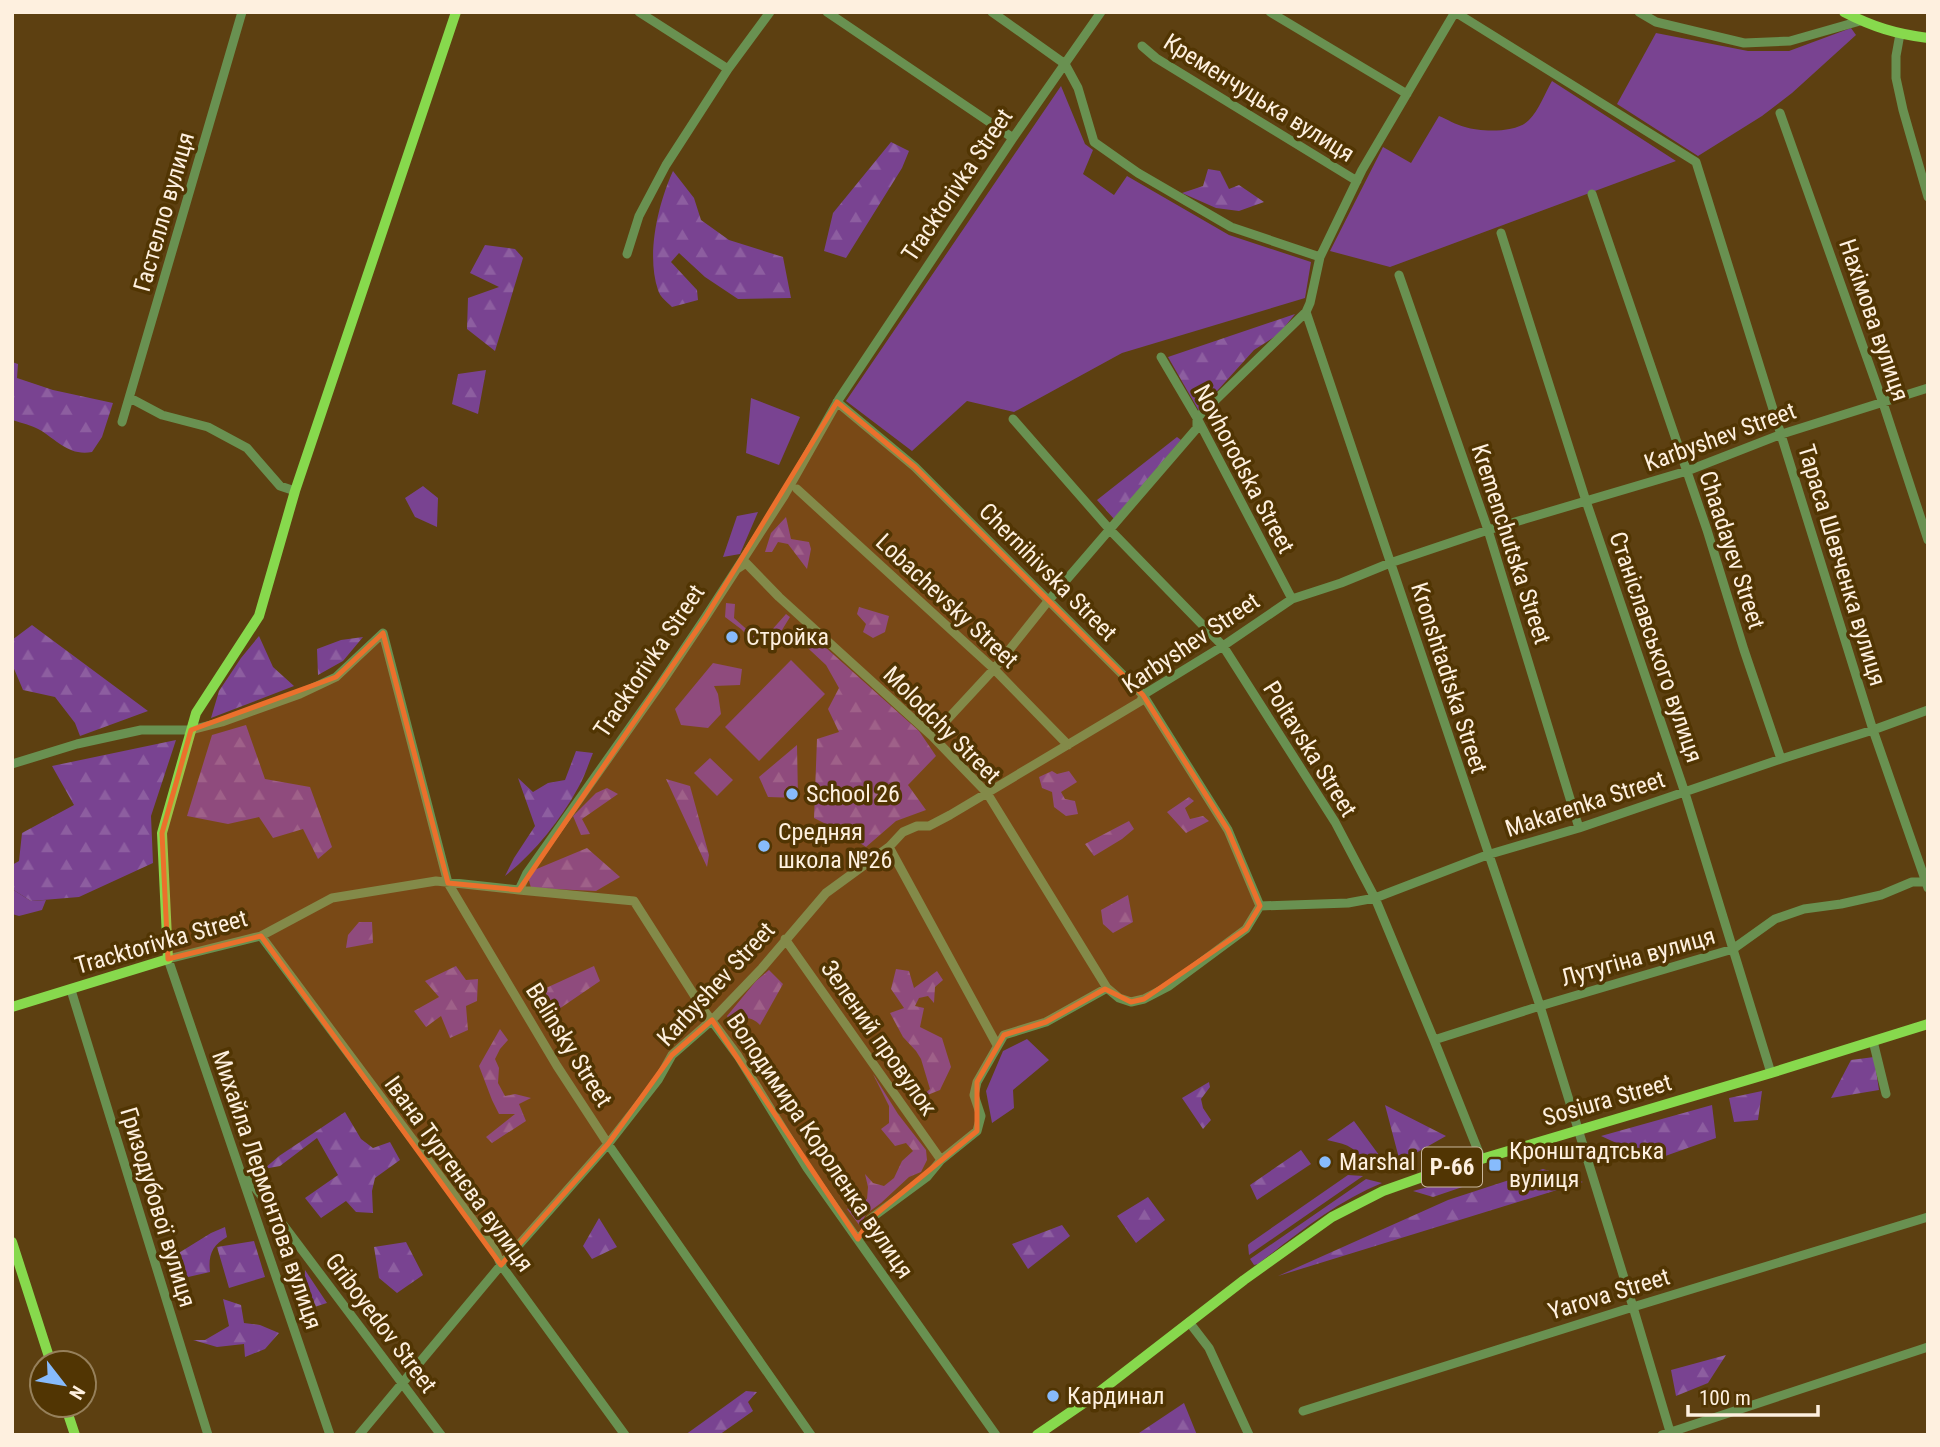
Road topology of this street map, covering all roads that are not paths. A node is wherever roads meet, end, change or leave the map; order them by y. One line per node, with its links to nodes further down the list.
1 (242, 12): 31 (street, Гастелло вулиця)
2 (456, 12): 40 (main road)
3 (639, 12): 17 (street)
4 (770, 12): 17 (street)
5 (827, 12): 20 (street)
6 (992, 12): 16 (street)
7 (1101, 12): 16 (street, Tracktorivka Street)
8 (1270, 12): 18 (street)
9 (1455, 12): 18 (street); 37 (street, Тараса Шевченка вулиця)
10 (1639, 12): 12 (street)
11 (1844, 12): 12 (main road)
12 (1860, 21): 13 (main road)
13 (1900, 34): 14 (main road); 23 (street)
14 (1928, 38)
15 (1142, 46): 21 (street, Кременчуцька вулиця)
16 (1065, 64): 20 (street, Tracktorivka Street); 26 (street)
17 (728, 69): 25 (street)
18 (1407, 94): 21 (street)
19 (1780, 113): 33 (street, Нахімова вулиця)
20 (1013, 138): 32 (street, Tracktorivka Street)
21 (1357, 181): 26 (street)
22 (1592, 194): 38 (street, Chaadayev Street)
23 (1928, 197)
24 (1501, 233): 41 (street, Станіславського вулиця)
25 (627, 254)
26 (1320, 257): 28 (street)
27 (1399, 275): 42 (street, Kremenchutska Street)
28 (1306, 312): 34 (street); 45 (street, Kronshtadtska Street)
29 (1161, 357): 34 (street, Novhorodska Street)
30 (1928, 388): 33 (street, Karbyshev Street)
31 (130, 398): 36 (street, Гастелло вулиця); 40 (street)
32 (837, 402): 46 (street, Tracktorivka Street); 48 (street, Chernihivska Street)
33 (1883, 403): 37 (street, Karbyshev Street); 44 (street, Нахімова вулиця)
34 (1197, 418): 43 (street); 47 (street, Novhorodska Street)
35 (1013, 419): 43 (street, Poltavska Street)
36 (122, 422)
37 (1782, 434): 38 (street, Karbyshev Street); 54 (street, Тараса Шевченка вулиця)
38 (1687, 471): 41 (street, Karbyshev Street); 57 (street, Chaadayev Street)
39 (797, 489): 50 (street, Lobachevsky Street)
40 (295, 491): 53 (main road)
41 (1586, 501): 42 (street, Karbyshev Street); 60 (street, Станіславського вулиця)
42 (1488, 530): 45 (street, Karbyshev Street); 61 (street, Kremenchutska Street)
43 (1111, 531): 48 (street); 49 (street, Poltavska Street)
44 (1928, 540)
45 (1390, 563): 47 (street, Karbyshev Street); 63 (street, Kronshtadtska Street)
46 (736, 569): 55 (street, Molodchy Street); 67 (street, Tracktorivka Street)
47 (1292, 599): 49 (street, Karbyshev Street)
48 (1049, 600): 50 (street); 51 (street, Chernihivska Street)
49 (1223, 646): 51 (street, Karbyshev Street); 68 (street, Poltavska Street)
50 (994, 669): 55 (street); 56 (street, Lobachevsky Street)
51 (1143, 695): 56 (street, Karbyshev Street); 69 (street, Chernihivska Street)
52 (1928, 709): 54 (street, Makarenka Street)
53 (191, 730): 58 (street); 65 (street, Belinsky Street); 73 (main road)
54 (1873, 730): 57 (street, Makarenka Street); 64 (street, Тараса Шевченка вулиця)
55 (932, 736): 59 (street, Molodchy Street)
56 (1068, 745): 59 (street, Karbyshev Street)
57 (1781, 759): 60 (street, Makarenka Street)
58 (12, 764)
59 (987, 793): 62 (street, Karbyshev Street); 74 (street, Molodchy Street)
60 (1685, 793): 61 (street, Makarenka Street); 72 (street, Станіславського вулиця)
61 (1578, 828): 63 (street, Makarenka Street)
62 (889, 848): 71 (street, Karbyshev Street); 82 (street)
63 (1487, 855): 68 (street, Makarenka Street); 76 (street, Kronshtadtska Street)
64 (1925, 869): 66 (street, Тараса Шевченка вулиця)
65 (448, 883): 67 (street, Tracktorivka Street); 70 (street, Tracktorivka Street); 86 (street, Belinsky Street)
66 (1927, 884): 72 (street, Лутугіна вулиця)
67 (519, 890): 78 (street, Володимира Короленка вулиця)
68 (1375, 898): 69 (street, Makarenka Street); 80 (street, Poltavska Street)
69 (1260, 906): 74 (street)
70 (261, 936): 73 (street, Tracktorivka Street); 93 (street, Івана Тургенєва вулиця)
71 (785, 939): 78 (street, Karbyshev Street); 88 (street, Зелений провулок)
72 (1732, 949): 76 (street, Лутугіна вулиця); 83 (street, Станіславського вулиця)
73 (167, 959): 75 (main road, Tracktorivka Street); 89 (street, Михайла Лермонтова вулиця)
74 (1107, 988): 82 (street)
75 (71, 990): 77 (main road, Tracktorivka Street); 101 (street, Гризодубової вулиця)
76 (1540, 1006): 80 (street, Лутугіна вулиця); 85 (street, Kronshtadtska Street)
77 (12, 1007)
78 (712, 1020): 86 (street, Karbyshev Street); 91 (street, Володимира Короленка вулиця)
79 (1928, 1024): 81 (main road, Sosiura Street / Р-66)
80 (1434, 1040): 87 (street, Poltavska Street)
81 (1873, 1041): 83 (main road, Sosiura Street / Р-66); 84 (street)
82 (997, 1045): 88 (street)
83 (1771, 1073): 85 (main road, Sosiura Street / Р-66)
84 (1886, 1094)
85 (1578, 1130): 87 (main road, Sosiura Street / Р-66); 94 (street, Kronshtadtska Street)
86 (608, 1144): 93 (street, Karbyshev Street); 106 (street, Belinsky Street)
87 (1481, 1158): 95 (main road, Sosiura Street / Р-66)
88 (941, 1160): 91 (street)
89 (240, 1167): 98 (street, Griboyedov Street); 102 (street, Михайла Лермонтова вулиця)
90 (1928, 1217): 94 (street, Yarova Street)
91 (858, 1239): 107 (street, Володимира Короленка вулиця)
92 (12, 1242): 97 (main road)
93 (501, 1265): 98 (street, Karbyshev Street); 105 (street, Івана Тургенєва вулиця)
94 (1633, 1307): 99 (street, Yarova Street); 100 (street, Kronshtadtska Street)
95 (1189, 1322): 108 (main road, Sosiura Street / Р-66); 109 (street)
96 (1928, 1347): 100 (street)
97 (46, 1349)
98 (402, 1382): 103 (street, Karbyshev Street); 104 (street, Griboyedov Street)
99 (1303, 1411)
100 (1668, 1434)
101 (208, 1435)
102 (330, 1435)
103 (359, 1435)
104 (441, 1435)
105 (625, 1435)
106 (811, 1435)
107 (996, 1435)
108 (1037, 1435)
109 (1249, 1435)

